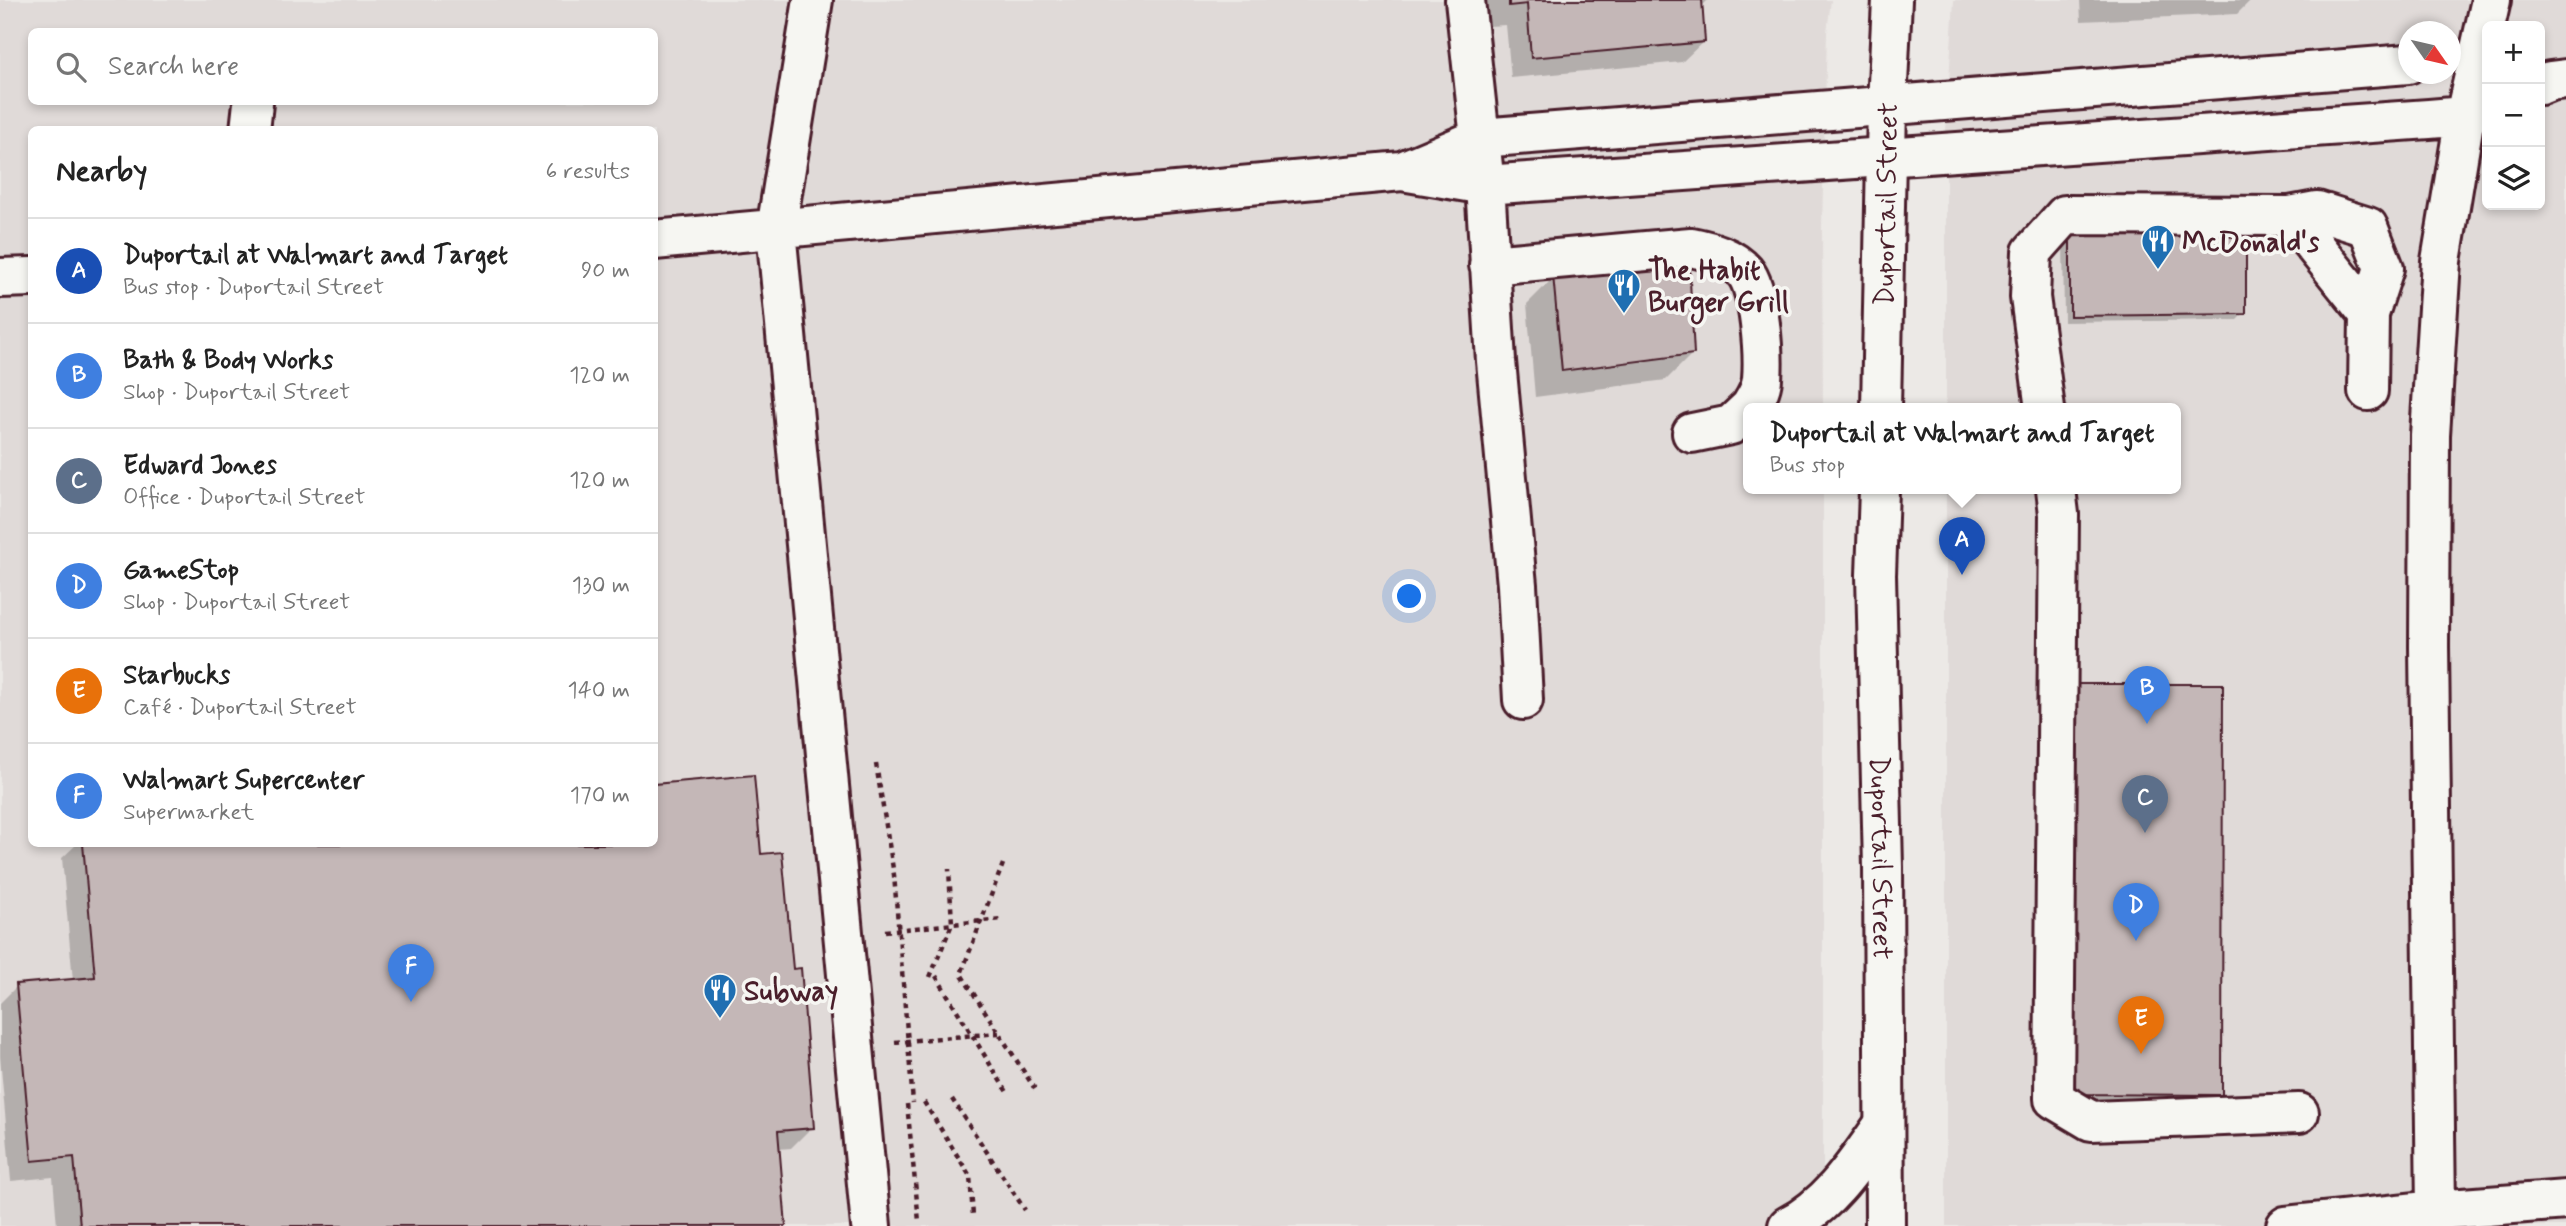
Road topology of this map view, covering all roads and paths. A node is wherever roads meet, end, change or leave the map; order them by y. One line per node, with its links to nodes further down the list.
1 (813, 0): 14 (main road)
2 (1465, 0): 9 (main road)
3 (1892, 0): 7 (main road, Duportail Street)
4 (2491, 0): 5 (main road)
5 (2471, 60): 8 (main road)
6 (2398, 65): 7 (main road)
7 (1887, 105): 9 (main road); 10 (main road, Duportail Street)
8 (2476, 111): 10 (main road); 49 (main road)
9 (1480, 138): 11 (main road); 12 (main road)
10 (1886, 157): 12 (main road); 22 (main road, Duportail Street)
11 (1402, 171): 12 (main road); 14 (main road)
12 (1485, 185): 16 (main road)
13 (2290, 216): 19 (main road); 19 (main road); 23 (main road)
14 (776, 230): 15 (main road); 36 (main road)
15 (658, 240)
16 (1489, 265): 21 (main road); 28 (main road)
17 (28, 277): 18 (main road)
18 (0, 278)
19 (2369, 314): 20 (main road)
20 (2368, 391)
21 (1753, 403)
22 (1881, 403)
23 (2044, 403)
24 (1743, 414): 25 (main road)
25 (1692, 433)
26 (1879, 494): 46 (main road, Duportail Street)
27 (2057, 494): 45 (main road)
28 (1523, 700)
29 (876, 764): 35 (path)
30 (1003, 864): 33 (path)
31 (949, 869): 34 (path)
32 (1002, 919): 33 (path)
33 (980, 921): 34 (path); 37 (path)
34 (952, 924): 35 (path); 38 (path)
35 (898, 929): 36 (path); 39 (path)
36 (843, 935): 40 (main road)
37 (999, 1033): 38 (path); 41 (path)
38 (972, 1036): 39 (path); 42 (path)
39 (908, 1040): 40 (path); 51 (path)
40 (854, 1045): 52 (main road)
41 (1035, 1089)
42 (1007, 1092)
43 (952, 1099): 48 (path)
44 (924, 1102): 50 (path)
45 (2299, 1113)
46 (1884, 1124): 53 (main road); 54 (main road, Duportail Street)
47 (2566, 1200): 49 (main road)
48 (1025, 1210)
49 (2436, 1210): 55 (main road)
50 (973, 1216)
51 (919, 1221)
52 (871, 1226)
53 (1788, 1226)
54 (1885, 1226)
55 (2286, 1226)

